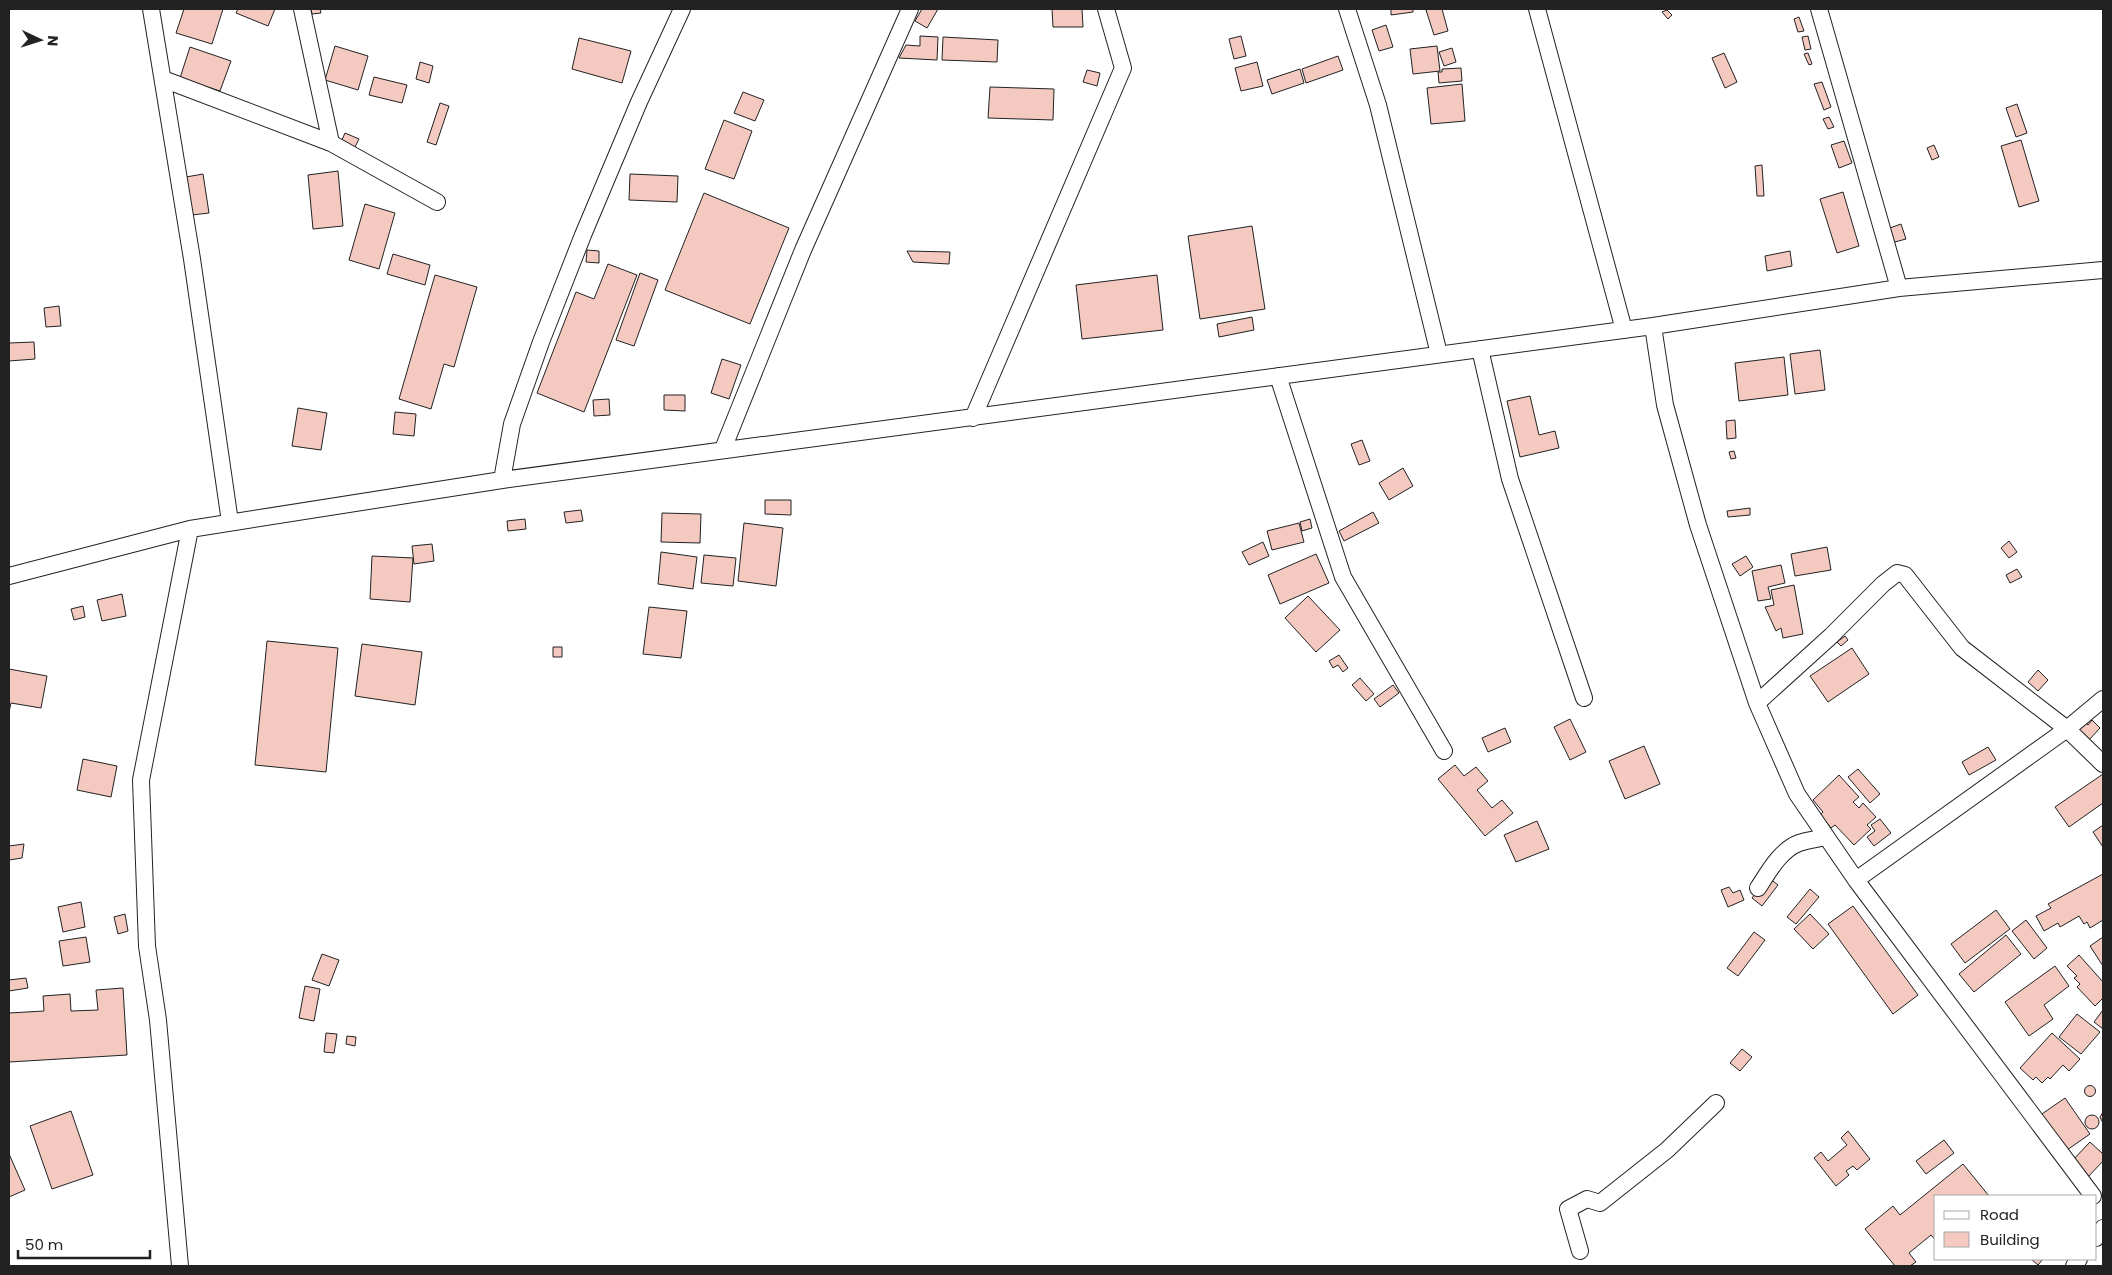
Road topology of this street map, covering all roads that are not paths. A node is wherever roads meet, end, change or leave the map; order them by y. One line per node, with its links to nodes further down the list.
1 (151, 9): 9 (street)
2 (302, 9): 10 (street)
3 (682, 9): 21 (street)
4 (910, 9): 20 (street)
5 (1106, 9): 19 (street)
6 (1347, 9): 17 (street)
7 (1537, 9): 15 (street)
8 (1820, 9): 13 (street)
9 (163, 79): 10 (street); 22 (street)
10 (330, 143): 11 (street)
11 (437, 202)
12 (2103, 270): 13 (street)
13 (1899, 288): 14 (street)
14 (1653, 326): 15 (street); 27 (street)
15 (1624, 330): 16 (street)
16 (1480, 349): 17 (street); 25 (street)
17 (1439, 354): 18 (street)
18 (1278, 376): 19 (street); 29 (street)
19 (973, 418): 20 (street)
20 (723, 449): 21 (street)
21 (502, 480): 22 (street)
22 (230, 522): 23 (street)
23 (190, 529): 24 (street); 37 (street)
24 (9, 576)
25 (1584, 698)
26 (2103, 699): 28 (street)
27 (1757, 703): 28 (street); 31 (street)
28 (2066, 729): 30 (street); 32 (street)
29 (1444, 751)
30 (2103, 764)
31 (1826, 837): 32 (street); 33 (street)
32 (1856, 880): 35 (street)
33 (1758, 888)
34 (1716, 1103): 36 (street)
35 (2092, 1195)
36 (1580, 1251)
37 (180, 1266)

